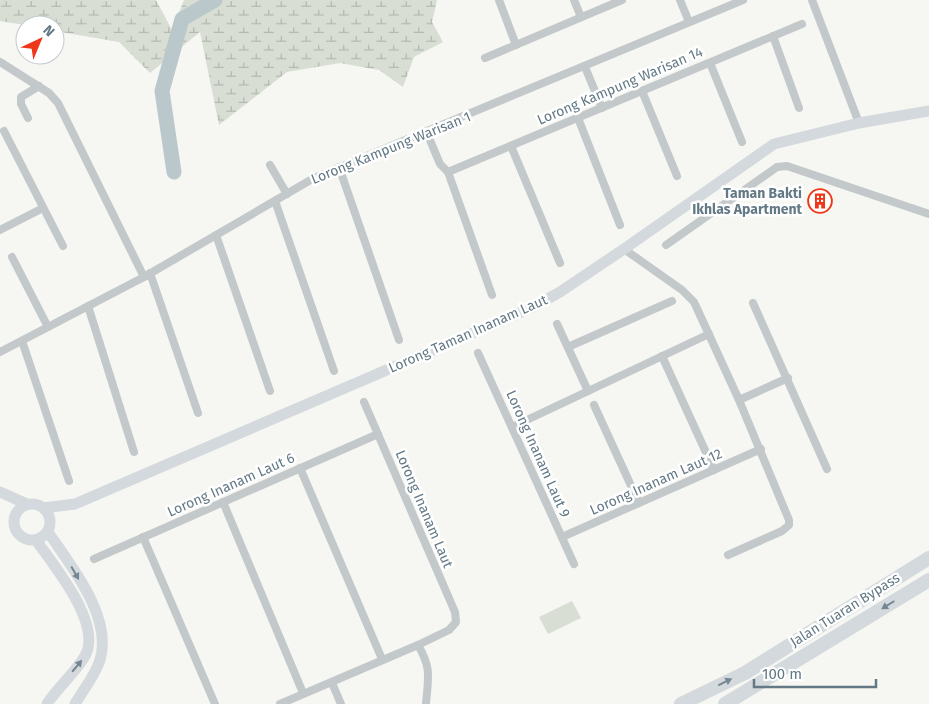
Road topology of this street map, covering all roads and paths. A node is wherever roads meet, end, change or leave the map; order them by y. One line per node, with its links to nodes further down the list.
1 (499, 0): 11 (street)
2 (574, 0): 7 (street)
3 (622, 0): 7 (street)
4 (680, 0): 8 (street)
5 (743, 0): 8 (street, Lorong Kampung Warisan 1)
6 (812, 0): 23 (street)
7 (581, 17): 11 (street)
8 (689, 22): 15 (street, Lorong Kampung Warisan 1)
9 (802, 24): 10 (street, Lorong Kampung Warisan 14)
10 (773, 36): 14 (street, Lorong Kampung Warisan 14); 19 (street)
11 (516, 45): 12 (street)
12 (485, 58)
13 (0, 62): 16 (street)
14 (710, 62): 17 (street, Lorong Kampung Warisan 14); 26 (street)
15 (585, 67): 18 (street); 25 (street, Lorong Kampung Warisan 1)
16 (38, 86): 21 (street); 44 (street)
17 (642, 91): 18 (street, Lorong Kampung Warisan 14); 31 (street)
18 (602, 108): 22 (street, Lorong Kampung Warisan 14)
19 (799, 108)
20 (929, 111): 23 (main road, Lorong Taman Inanam Laut)
21 (28, 118)
22 (578, 118): 27 (street, Lorong Kampung Warisan 14); 36 (street)
23 (859, 123): 41 (main road, Lorong Taman Inanam Laut)
24 (4, 131): 34 (street)
25 (427, 133): 29 (street, Lorong Kampung Warisan 1); 30 (street)
26 (742, 142)
27 (511, 146): 30 (street, Lorong Kampung Warisan 14); 43 (street)
28 (270, 165): 32 (street)
29 (339, 167): 32 (street, Lorong Kampung Warisan 1); 52 (street)
30 (448, 172): 45 (street)
31 (677, 176)
32 (287, 194): 33 (street, Lorong Kampung Warisan 1)
33 (275, 201): 38 (street, Lorong Kampung Warisan 1); 58 (street)
34 (43, 208): 37 (street); 40 (street)
35 (929, 214): 39 (street)
36 (620, 224)
37 (0, 230)
38 (216, 235): 44 (street, Lorong Kampung Warisan 1); 60 (street)
39 (666, 245)
40 (62, 246)
41 (624, 249): 51 (street); 78 (main road, Lorong Taman Inanam Laut)
42 (12, 257): 50 (street)
43 (560, 263)
44 (147, 275): 48 (street, Lorong Kampung Warisan 1); 65 (street)
45 (492, 295)
46 (672, 301): 54 (street)
47 (753, 303): 59 (street)
48 (88, 306): 50 (street, Lorong Kampung Warisan 1); 69 (street)
49 (557, 324): 54 (street)
50 (48, 327): 53 (street, Lorong Kampung Warisan 1)
51 (709, 334): 57 (street); 62 (street)
52 (400, 340)
53 (22, 341): 55 (street, Lorong Kampung Warisan 1); 73 (street)
54 (568, 347): 61 (street)
55 (0, 352)
56 (478, 353): 66 (street, Lorong Inanam Laut 9)
57 (662, 356): 61 (street); 72 (street)
58 (334, 370)
59 (788, 378): 62 (street); 71 (street)
60 (270, 391)
61 (588, 391): 66 (street)
62 (739, 400): 68 (street)
63 (364, 402): 67 (street, Lorong Inanam Laut)
64 (594, 405): 76 (street)
65 (198, 413)
66 (512, 427): 83 (street, Lorong Inanam Laut 9)
67 (378, 434): 70 (street, Lorong Inanam Laut 6); 90 (street, Lorong Inanam Laut)
68 (760, 449): 72 (street, Lorong Inanam Laut 12); 85 (street)
69 (134, 452)
70 (300, 468): 75 (street, Lorong Inanam Laut 6); 91 (street)
71 (827, 469)
72 (714, 470): 76 (street, Lorong Inanam Laut 12)
73 (69, 481)
74 (0, 492): 77 (main road); 80 (main road)
75 (223, 502): 82 (street, Lorong Inanam Laut 6); 93 (street)
76 (638, 503): 83 (street, Lorong Inanam Laut 12)
77 (27, 504): 79 (main road); 80 (main road)
78 (75, 504): 79 (main road, Lorong Taman Inanam Laut); 81 (main road)
79 (44, 508): 81 (main road)
80 (16, 512): 84 (main road)
81 (49, 527): 84 (main road); 95 (main road, one-way to 95)
82 (143, 537): 86 (street, Lorong Inanam Laut 6); 96 (street)
83 (562, 537): 88 (street, Lorong Inanam Laut 9)
84 (36, 540): 94 (main road, one-way to 84)
85 (728, 555)
86 (94, 558)
87 (929, 558): 100 (highway, Jalan Tuaran Bypass, one-way to 87)
88 (574, 564)
89 (929, 580): 101 (highway, Jalan Tuaran Bypass, one-way to 101)
90 (418, 645): 91 (street); 99 (street)
91 (382, 659): 92 (street)
92 (332, 682): 93 (street); 98 (street)
93 (303, 693): 97 (street)
94 (47, 704)
95 (75, 704)
96 (215, 704)
97 (280, 704)
98 (341, 704)
99 (426, 704)
100 (681, 704)
101 (725, 704)

